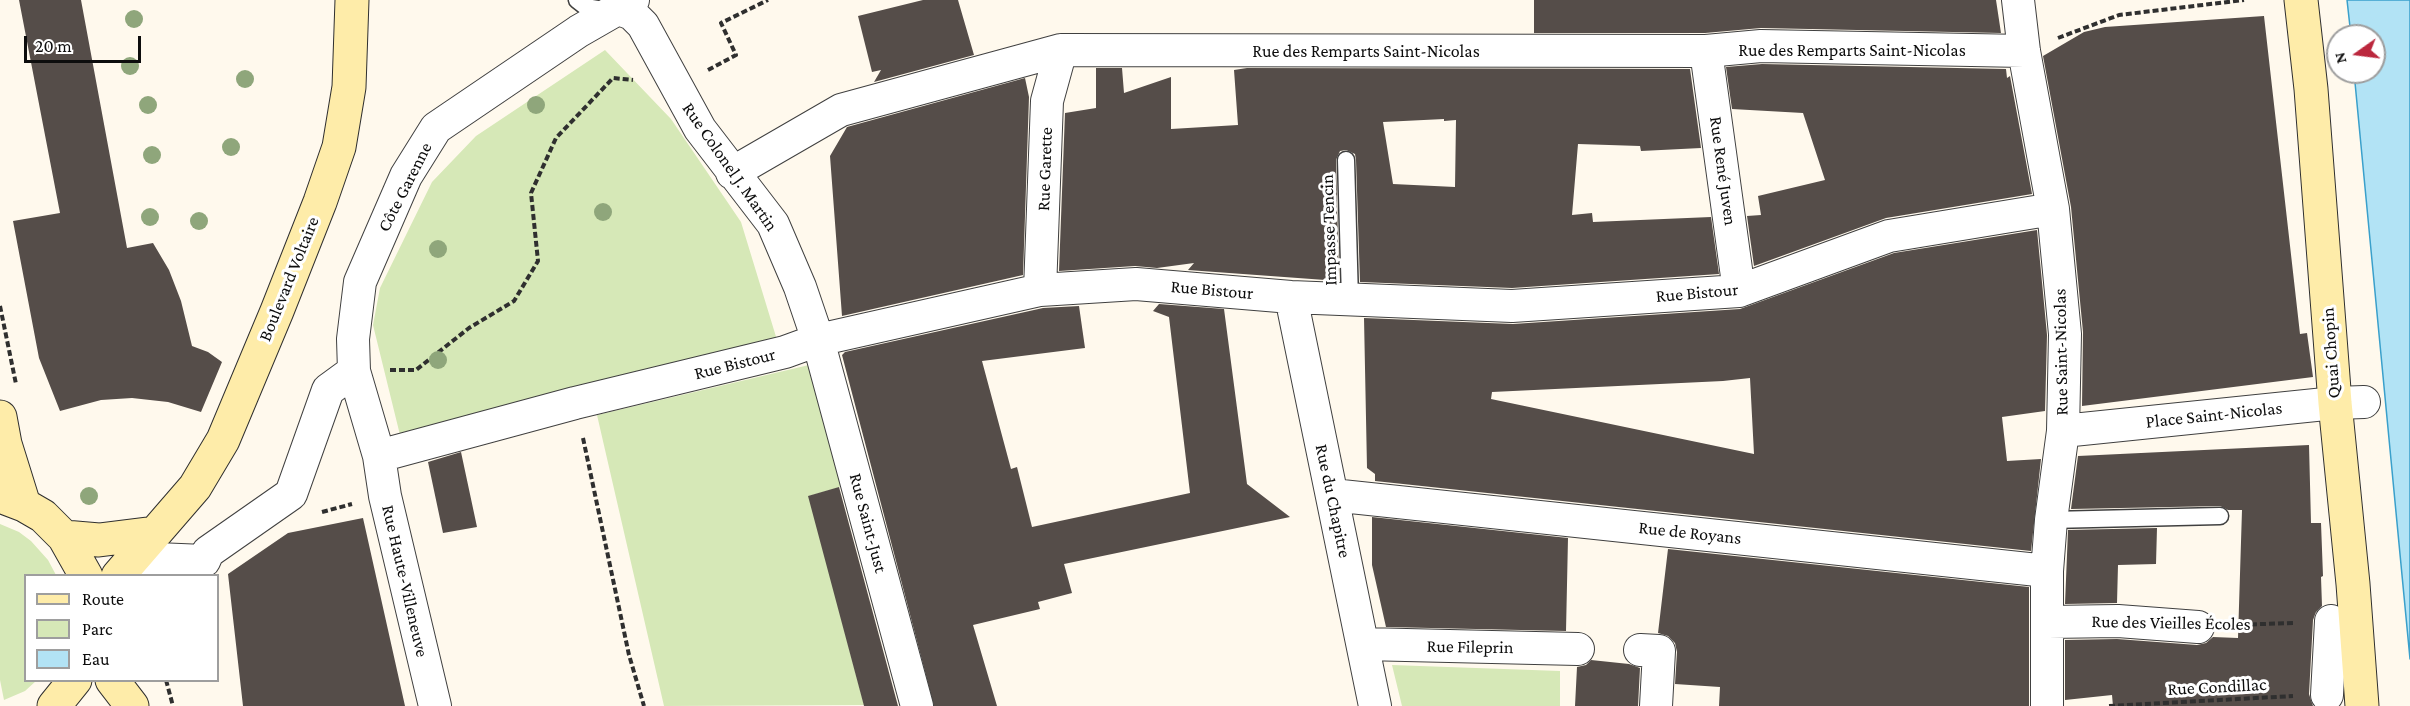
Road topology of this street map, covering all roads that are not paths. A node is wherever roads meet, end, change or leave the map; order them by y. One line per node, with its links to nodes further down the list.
1 (352, 0): 26 (main road, Boulevard Voltaire)
2 (577, 0): 5 (lane)
3 (2018, 0): 8 (street, Rue Saint-Nicolas)
4 (2301, 0): 18 (main road, Quai Chopin)
5 (622, 7): 10 (street, Rue Colonel J. Martin); 17 (street, Côte Garenne)
6 (1061, 50): 7 (street, Rue des Remparts Saint-Nicolas); 10 (street, Rue des Remparts Saint-Nicolas); 12 (street, Rue Garette)
7 (1706, 51): 8 (street, Rue des Remparts Saint-Nicolas); 13 (street, Rue René Juven)
8 (2024, 51): 11 (street, Rue Saint-Nicolas)
9 (1346, 160): 15 (lane, Impasse Tencin)
10 (732, 173): 16 (street, Rue Colonel J. Martin)
11 (2053, 209): 13 (street, Rue Bistour); 20 (street, Rue Saint-Nicolas)
12 (1040, 290): 14 (street, Rue Bistour); 16 (street, Rue Bistour)
13 (1739, 291): 15 (street, Rue Bistour)
14 (1291, 297): 15 (street, Rue Bistour); 22 (street, Rue du Chapitre)
15 (1350, 299)
16 (818, 340): 21 (street, Rue Bistour); 43 (street, Rue Saint-Just)
17 (354, 371): 21 (street, Côte Garenne); 28 (street)
18 (2350, 403): 20 (street, Place Saint-Nicolas); 47 (main road, Quai Chopin)
19 (0, 417): 23 (main road)
20 (2063, 431): 25 (street, Rue Saint-Nicolas)
21 (379, 456): 42 (street, Rue Haute-Villeneuve)
22 (1332, 495): 29 (street, Rue de Royans); 34 (street, Rue du Chapitre)
23 (12, 501): 27 (main road)
24 (2220, 516): 25 (lane)
25 (2051, 520): 29 (street, Rue Saint-Nicolas)
26 (155, 533): 27 (main road); 28 (main road, Boulevard Voltaire)
27 (64, 537): 30 (main road)
28 (126, 567)
29 (2047, 571): 32 (street, Rue Saint-Nicolas)
30 (85, 574)
31 (2331, 621): 39 (street)
32 (2048, 622): 33 (street, Rue des Vieilles Écoles); 46 (street, Rue Saint-Nicolas)
33 (2198, 627)
34 (1363, 644): 35 (street, Rue Fileprin); 44 (street, Rue du Chapitre)
35 (1578, 649)
36 (1640, 650): 45 (street)
37 (74, 682): 40 (main road)
38 (113, 682): 41 (main road)
39 (2327, 695)
40 (54, 706)
41 (132, 706)
42 (435, 706)
43 (917, 706)
44 (1375, 706)
45 (1656, 706)
46 (2047, 706)
47 (2362, 706)

